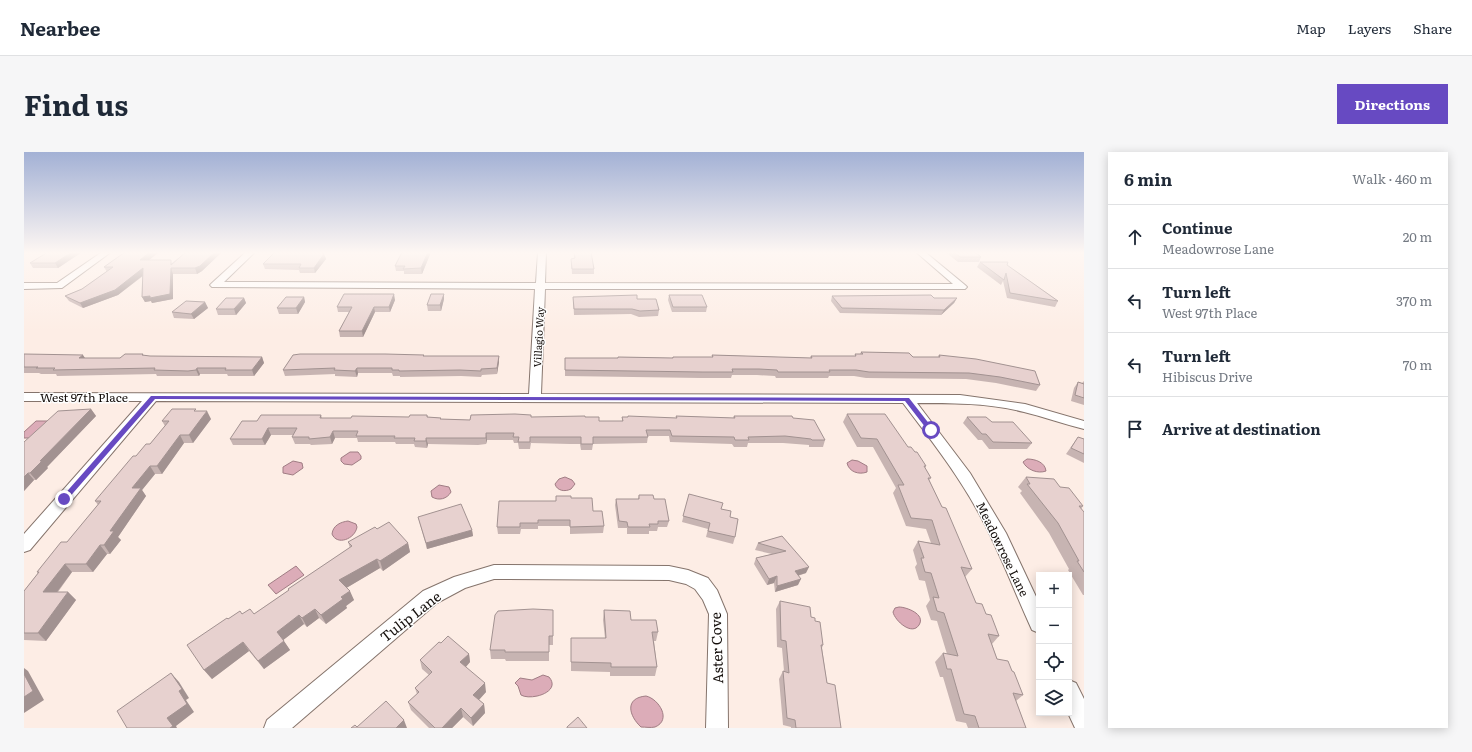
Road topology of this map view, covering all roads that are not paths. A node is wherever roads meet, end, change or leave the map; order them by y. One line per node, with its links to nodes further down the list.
1 (69, 279): 5 (street)
2 (222, 279): 6 (street)
3 (540, 279): 6 (street, Villagio Way)
4 (952, 279): 6 (street)
5 (24, 286)
6 (540, 286): 9 (street, Villagio Way)
7 (24, 397): 8 (street, West 97th Place)
8 (153, 397): 9 (street, West 97th Place); 12 (street)
9 (535, 397): 10 (street, West 97th Place)
10 (907, 399): 11 (street, West 97th Place); 14 (street, Meadowrose Lane)
11 (1084, 425)
12 (24, 545)
13 (669, 573): 17 (street, Tulip Lane); 18 (street, Aster Cove)
14 (1036, 617)
15 (1072, 697): 16 (street)
16 (1084, 723)
17 (275, 728)
18 (717, 728)

